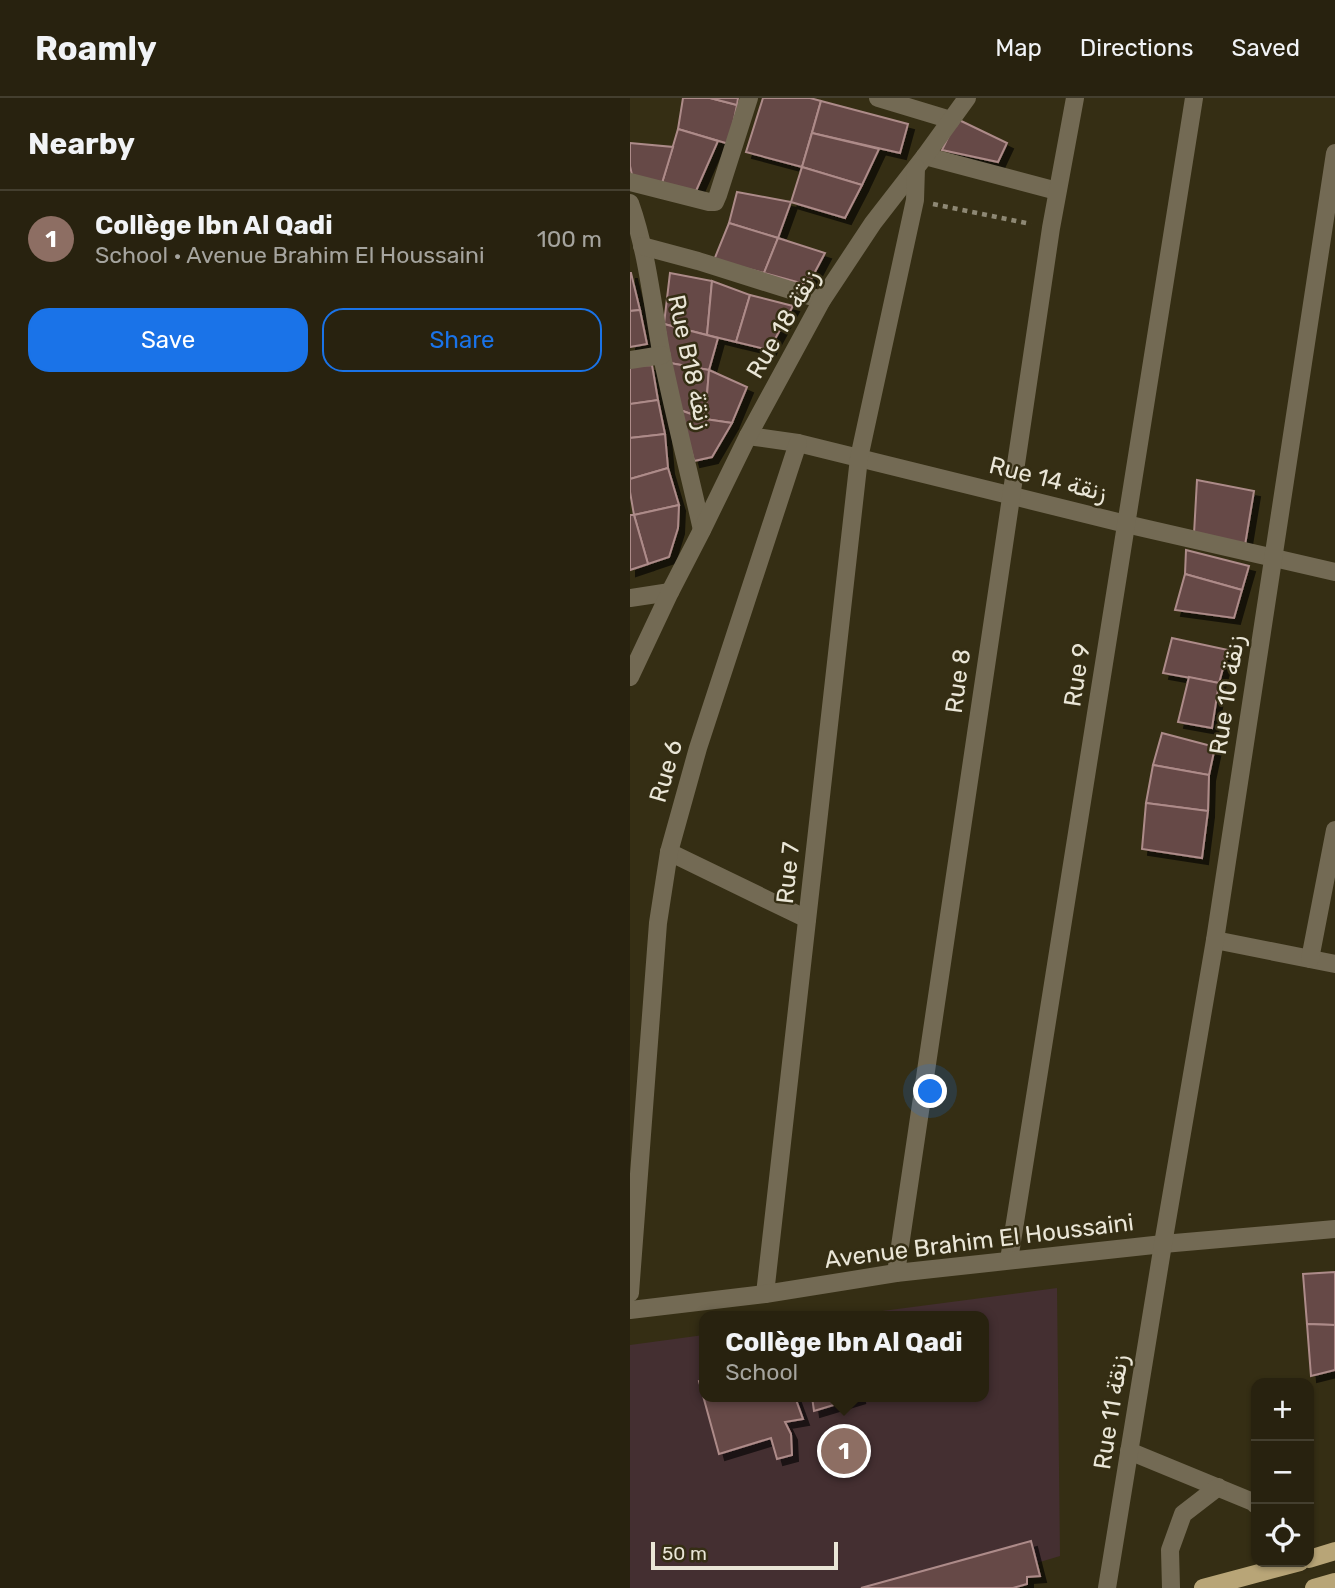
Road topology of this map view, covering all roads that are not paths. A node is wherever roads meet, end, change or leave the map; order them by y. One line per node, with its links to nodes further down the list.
1 (748, 98): 9 (street)
2 (878, 98): 6 (street)
3 (967, 98): 6 (street, Rue 18 زنقة)
4 (1075, 98): 10 (street, Rue 8)
5 (1194, 98): 21 (street, Rue 9)
6 (951, 120): 8 (street, Rue 18 زنقة)
7 (1335, 153): 23 (street, Rue 10 زنقة)
8 (921, 162): 10 (street); 14 (street, Rue 18 زنقة); 19 (street, Rue 7)
9 (630, 182)
10 (1057, 191): 20 (street, Rue 8)
11 (630, 203): 12 (street, Rue B18 زنقة)
12 (633, 222): 13 (street, Rue B18 زنقة)
13 (642, 246): 14 (street); 15 (street, Rue B18 زنقة)
14 (822, 300): 17 (street, Rue 18 زنقة)
15 (662, 355): 16 (street); 22 (street, Rue B18 زنقة)
16 (630, 360)
17 (748, 436): 18 (street, Rue 14 زنقة); 22 (street, Rue 18 زنقة)
18 (798, 443): 19 (street, Rue 14 زنقة); 29 (street, Rue 6)
19 (859, 458): 20 (street, Rue 14 زنقة); 30 (street, Rue 7)
20 (1010, 495): 21 (street, Rue 14 زنقة); 37 (street, Rue 8)
21 (1126, 524): 23 (street, Rue 14 زنقة); 36 (street, Rue 9)
22 (702, 530): 25 (street, Rue 18 زنقة)
23 (1273, 558): 24 (street, Rue 14 زنقة); 31 (street, Rue 10 زنقة)
24 (1335, 572)
25 (670, 592): 26 (street); 27 (street, Rue 18 زنقة)
26 (630, 598)
27 (630, 677)
28 (1335, 830): 32 (street)
29 (669, 852): 30 (street); 38 (street, Rue 6)
30 (807, 919): 39 (street, Rue 7)
31 (1215, 940): 32 (street); 35 (street, Rue 10 زنقة)
32 (1310, 959): 33 (street)
33 (1335, 964)
34 (1335, 1229): 35 (street, Avenue Brahim El Houssaini)
35 (1163, 1244): 36 (street, Avenue Brahim El Houssaini); 41 (street, Rue 11 زنقة)
36 (1009, 1260): 37 (street, Avenue Brahim El Houssaini)
37 (896, 1273): 39 (street, Avenue Brahim El Houssaini)
38 (630, 1293)
39 (765, 1294): 40 (street, Avenue Brahim El Houssaini)
40 (630, 1310)
41 (1129, 1451): 42 (street); 48 (street, Rue 11 زنقة)
42 (1219, 1487): 43 (street); 49 (street)
43 (1255, 1504)
44 (1335, 1551): 45 (main road)
45 (1314, 1557)
46 (1281, 1567): 50 (main road)
47 (1335, 1582): 51 (main road)
48 (1107, 1588)
49 (1171, 1588)
50 (1203, 1588)
51 (1314, 1588)

